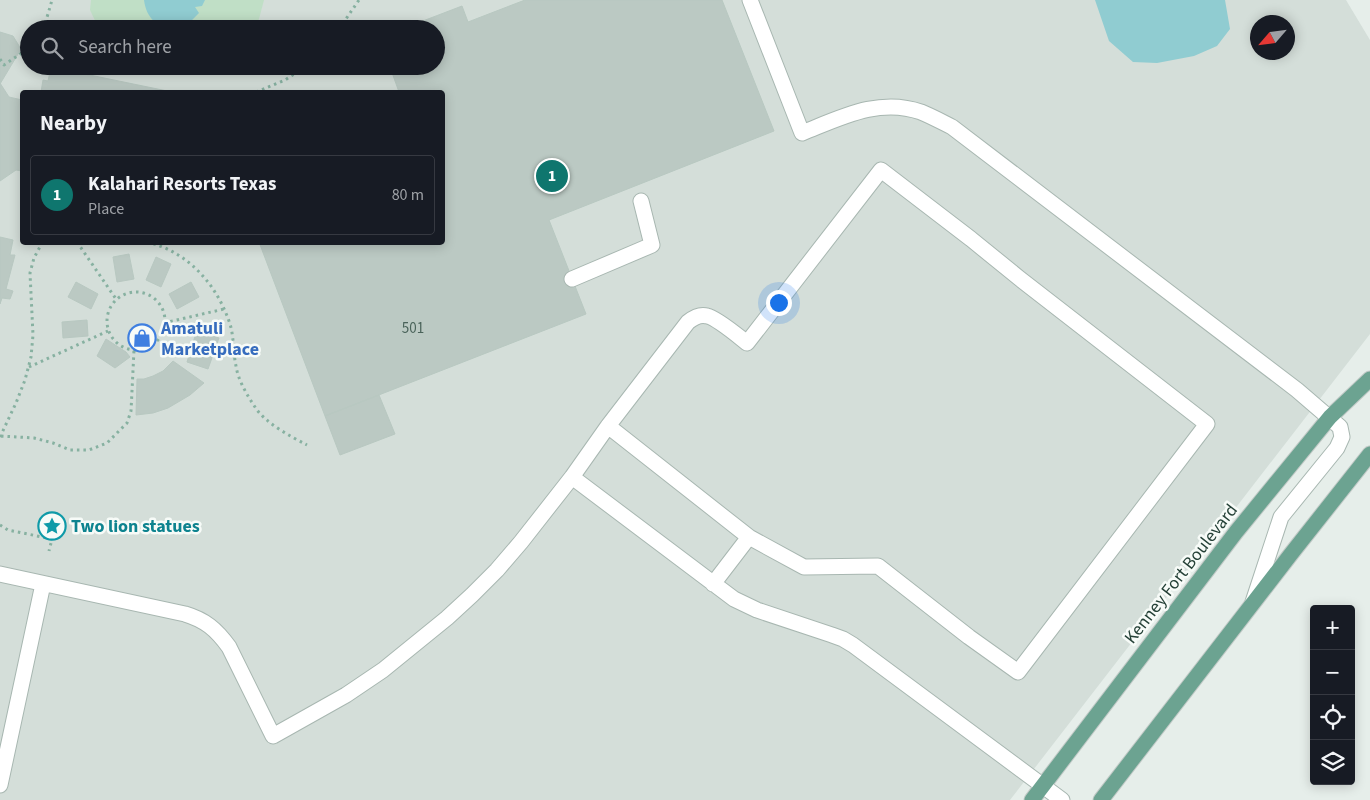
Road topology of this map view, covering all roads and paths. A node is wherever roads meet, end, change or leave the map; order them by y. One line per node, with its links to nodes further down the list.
1 (52, 0): 4 (path)
2 (359, 0): 5 (path)
3 (750, 0): 22 (street)
4 (46, 20)
5 (346, 20)
6 (20, 54): 7 (path)
7 (0, 59)
8 (292, 75): 9 (path)
9 (261, 90)
10 (641, 201): 14 (street)
11 (41, 245): 20 (path)
12 (79, 245): 15 (path)
13 (158, 245): 16 (path)
14 (572, 279)
15 (116, 299): 17 (path); 18 (path)
16 (224, 309): 17 (path); 25 (path)
17 (164, 324): 19 (path)
18 (108, 331): 19 (path); 20 (path)
19 (134, 350): 24 (path)
20 (28, 367): 24 (path)
21 (1370, 379): 22 (main road, Kenney Fort Boulevard)
22 (1330, 417): 34 (street); 36 (main road, Kenney Fort Boulevard)
23 (608, 426): 27 (street); 29 (street); 29 (street)
24 (1, 436)
25 (307, 445)
26 (1370, 454): 34 (main road)
27 (572, 477): 32 (street); 33 (street)
28 (0, 525): 30 (path)
29 (749, 537): 33 (street)
30 (49, 552)
31 (0, 574): 32 (street)
32 (42, 584): 35 (street)
33 (713, 584): 36 (street)
34 (1252, 606): 39 (main road)
35 (0, 785)
36 (1043, 786): 37 (main road, Kenney Fort Boulevard); 38 (street)
37 (1032, 800)
38 (1062, 800)
39 (1100, 800)

